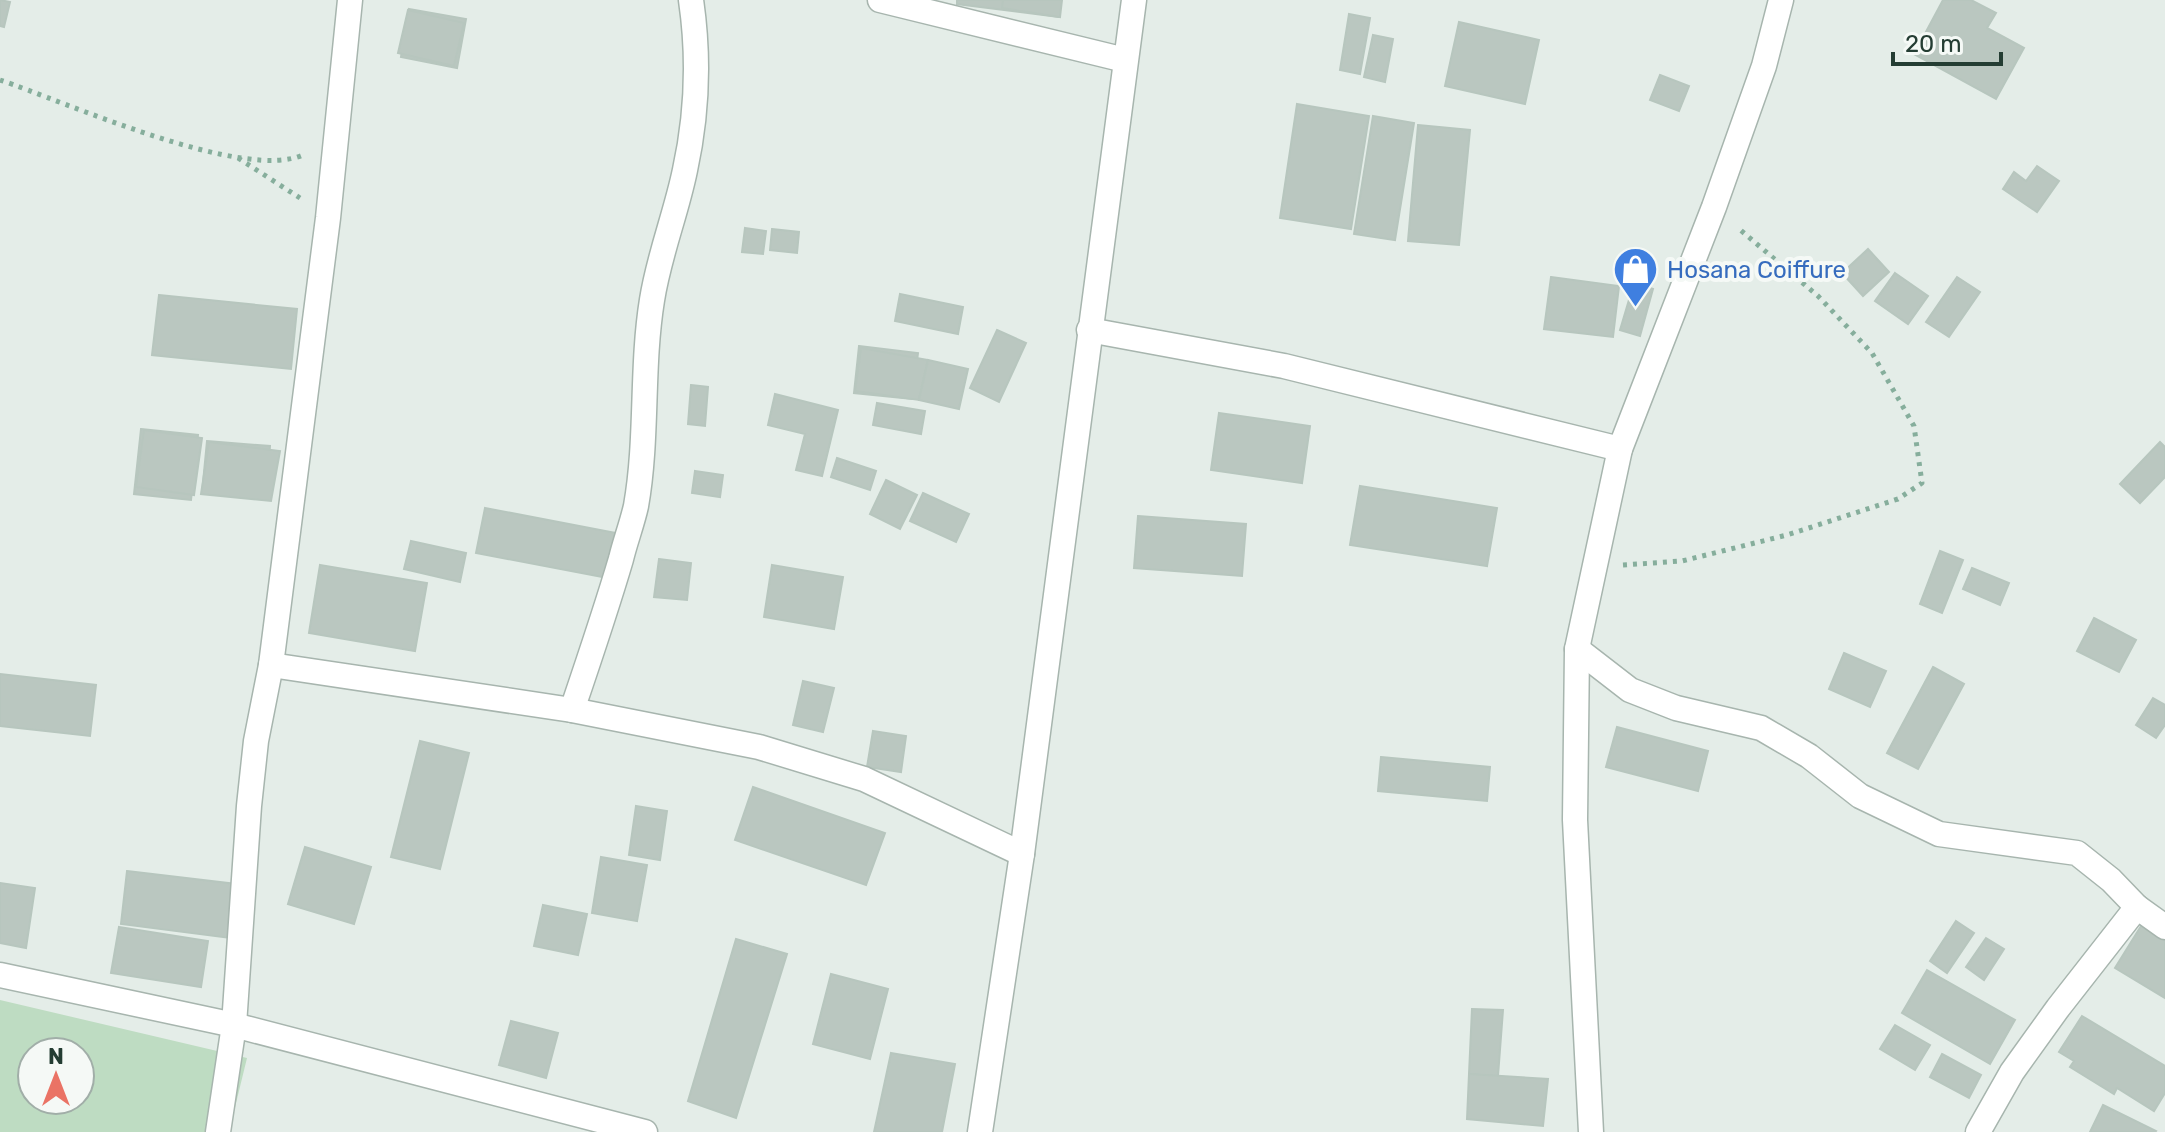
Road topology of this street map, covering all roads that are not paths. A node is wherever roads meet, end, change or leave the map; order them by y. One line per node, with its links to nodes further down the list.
1 (350, 0): 10 (street)
2 (691, 0): 11 (street)
3 (880, 0): 6 (street)
4 (1134, 0): 6 (street)
5 (1781, 0): 8 (street)
6 (1125, 60): 7 (street)
7 (1089, 330): 8 (street); 12 (street)
8 (1620, 449): 9 (street)
9 (1577, 649): 13 (street); 20 (street)
10 (271, 665): 11 (street); 16 (street)
11 (572, 710): 12 (street)
12 (1022, 854): 19 (street)
13 (2137, 907): 14 (street); 21 (street)
14 (2165, 927)
15 (0, 975): 16 (street)
16 (234, 1025): 17 (street); 18 (street)
17 (218, 1132)
18 (645, 1132)
19 (980, 1132)
20 (1591, 1132)
21 (1978, 1132)

